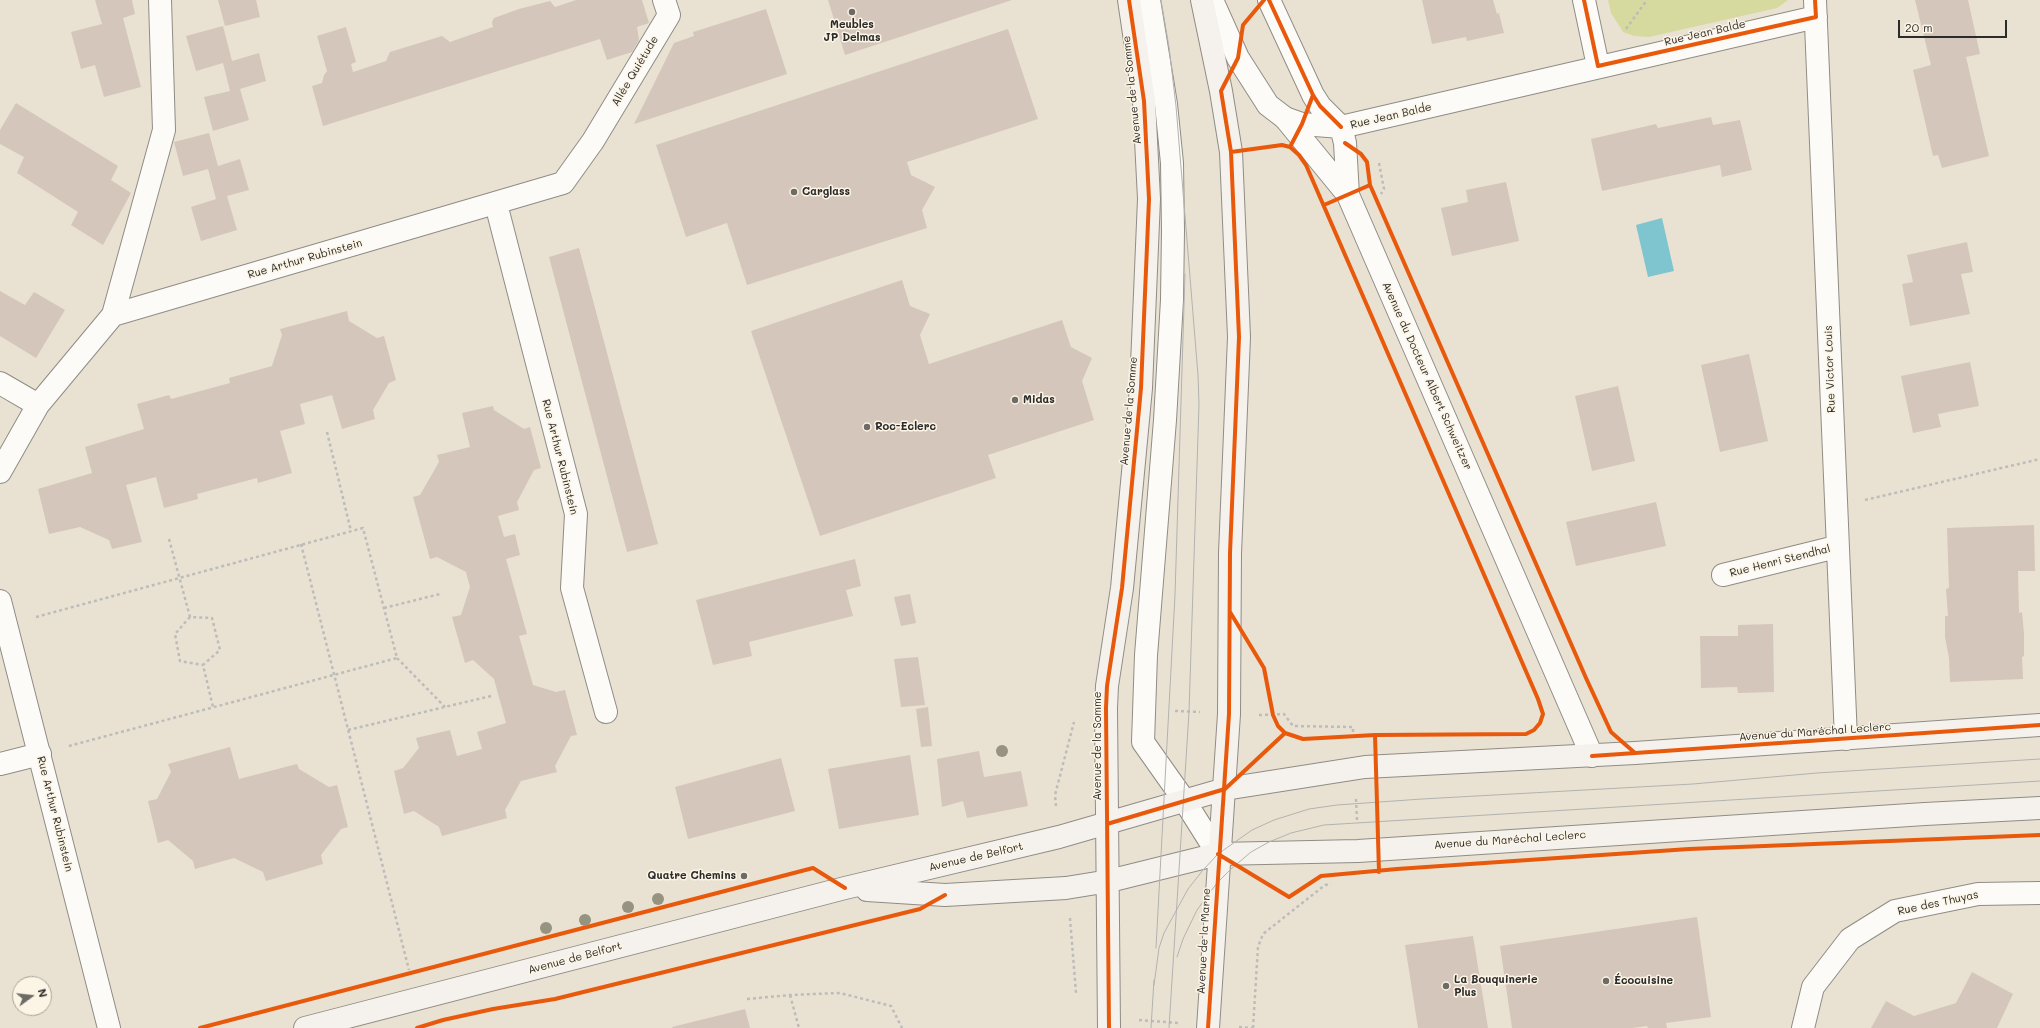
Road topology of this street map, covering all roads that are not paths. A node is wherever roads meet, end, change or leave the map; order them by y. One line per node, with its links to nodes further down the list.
1 (160, 0): 16 (street)
2 (664, 0): 13 (street, Allée Quiétude)
3 (1129, 0): 32 (main road, Avenue de la Somme)
4 (1149, 0): 30 (street)
5 (1202, 0): 29 (main road)
6 (1212, 0): 11 (street)
7 (1270, 0): 12 (street)
8 (1584, 0): 10 (street)
9 (1815, 8): 10 (street, Rue Jean Balde); 20 (street, Rue Victor Louis)
10 (1598, 66): 12 (street, Rue Jean Balde)
11 (1285, 118): 12 (street, Rue Jean Balde); 14 (street)
12 (1341, 127): 14 (street, Avenue du Docteur Albert Schweitzer)
13 (593, 141): 15 (street, Rue Arthur Rubinstein)
14 (1348, 195): 27 (street, Avenue du Docteur Albert Schweitzer)
15 (496, 204): 16 (street, Rue Arthur Rubinstein); 23 (street, Rue Arthur Rubinstein)
16 (113, 315): 18 (street)
17 (0, 383): 18 (street)
18 (38, 405): 19 (street)
19 (0, 472)
20 (1836, 548): 21 (street, Rue Henri Stendhal); 25 (street, Rue Victor Louis)
21 (1723, 575)
22 (2, 613): 26 (street, Rue Arthur Rubinstein)
23 (606, 712)
24 (2040, 725): 25 (main road, Avenue du Maréchal Leclerc)
25 (1846, 739): 27 (main road, Avenue du Maréchal Leclerc)
26 (40, 754): 28 (street); 37 (street, Rue Arthur Rubinstein)
27 (1592, 756): 29 (main road, Avenue du Maréchal Leclerc)
28 (0, 764)
29 (1225, 789): 30 (main road, Avenue du Maréchal Leclerc); 33 (main road, Avenue de la Marne)
30 (1184, 800): 32 (main road, Avenue de Belfort); 33 (street)
31 (2040, 808): 33 (main road, Avenue du Maréchal Leclerc)
32 (1106, 824): 34 (main road, Avenue de la Somme); 35 (main road, Avenue de Belfort)
33 (1218, 854): 34 (main road, Avenue du Maréchal Leclerc); 40 (main road, Avenue de la Marne)
34 (1109, 881): 35 (main road, Avenue de Belfort); 39 (main road)
35 (845, 888): 38 (main road, Avenue de Belfort)
36 (2040, 893): 41 (street, Rue des Thuyas)
37 (109, 1028)
38 (305, 1028)
39 (1109, 1028)
40 (1208, 1028)
41 (1803, 1028)

